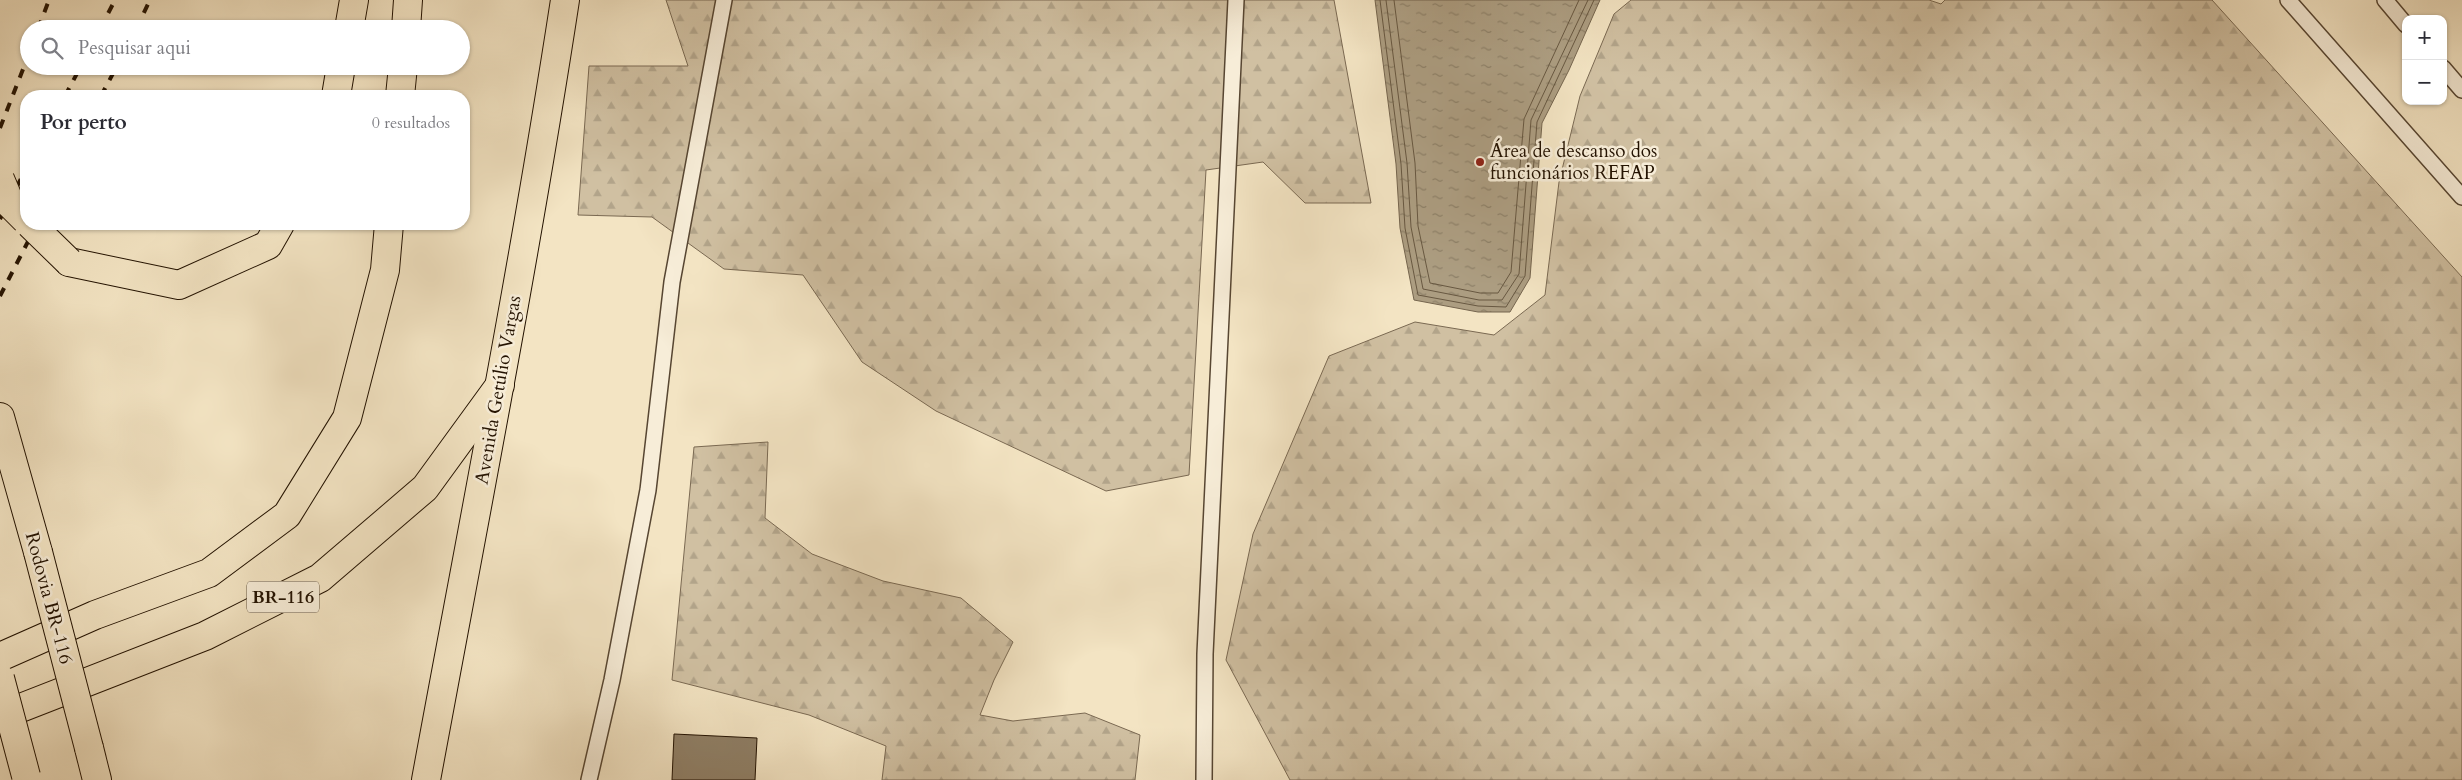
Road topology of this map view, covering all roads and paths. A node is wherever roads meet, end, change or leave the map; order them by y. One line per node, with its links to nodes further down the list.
1 (354, 0): 8 (main road)
2 (408, 0): 9 (main road)
3 (565, 0): 23 (main road, Avenida Getúlio Vargas)
4 (724, 0): 32 (lane)
5 (1236, 0): 28 (lane)
6 (2288, 0): 18 (lane)
7 (2385, 0): 10 (lane)
8 (351, 20)
9 (407, 20)
10 (2402, 20)
11 (2447, 73): 16 (lane)
12 (340, 75): 14 (main road)
13 (401, 75): 15 (main road)
14 (337, 90)
15 (400, 90)
16 (2462, 90)
17 (0, 179): 19 (main road, bridge)
18 (2462, 197)
19 (20, 214)
20 (36, 230): 21 (main road, bridge)
21 (277, 230)
22 (388, 230): 25 (main road)
23 (500, 385): 27 (main road, BR-116); 31 (main road, Avenida Getúlio Vargas)
24 (0, 417): 30 (main road, Rodovia BR-116, bridge)
25 (0, 657)
26 (0, 678): 29 (main road, bridge)
27 (0, 716)
28 (1206, 777)
29 (27, 778)
30 (96, 780)
31 (426, 780)
32 (589, 780)

